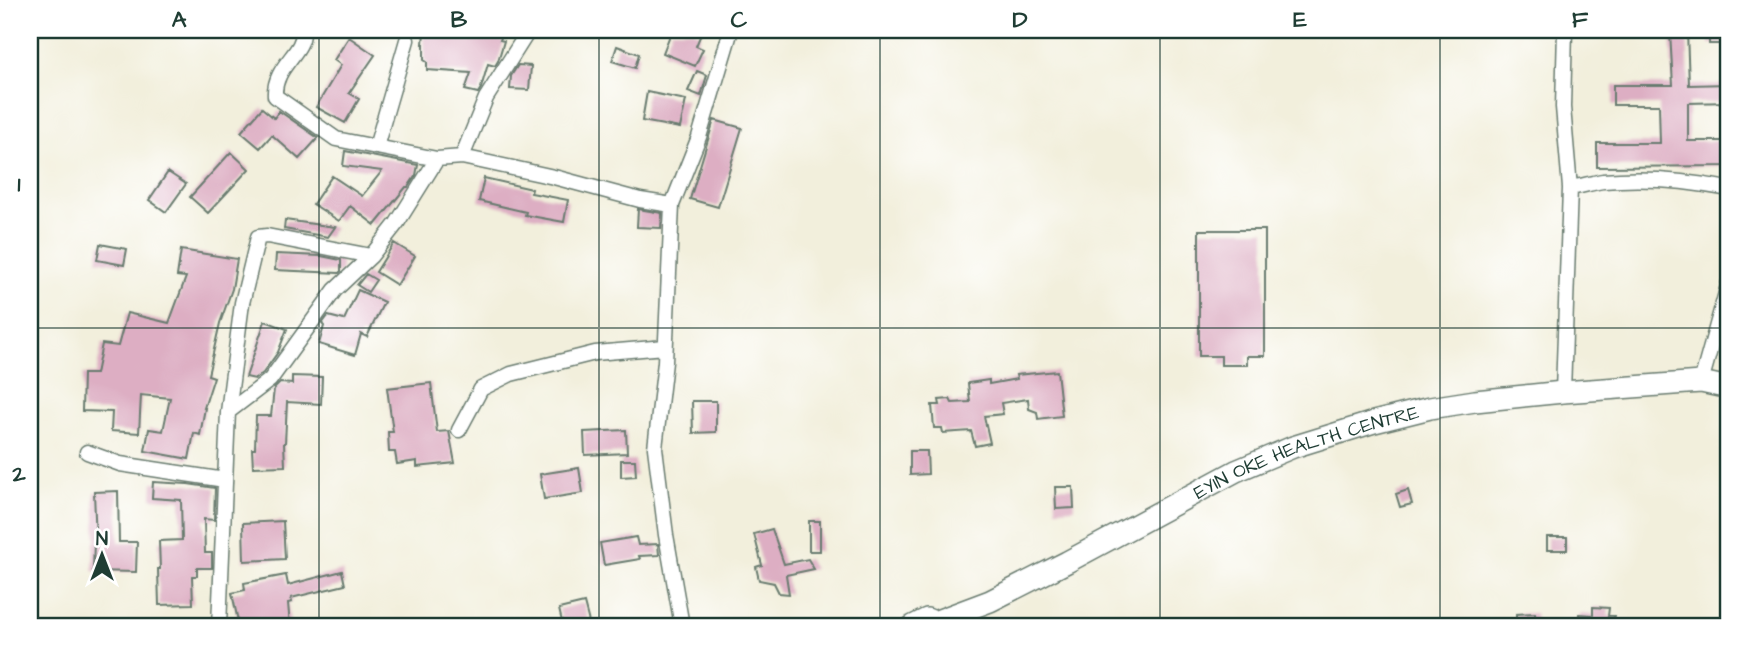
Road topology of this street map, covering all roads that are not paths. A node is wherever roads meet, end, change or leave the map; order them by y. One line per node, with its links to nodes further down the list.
1 (303, 30): 6 (street)
2 (529, 30): 7 (street)
3 (731, 30): 11 (street)
4 (1565, 30): 9 (street)
5 (407, 40): 6 (street)
6 (376, 147): 8 (street)
7 (462, 157): 8 (street); 11 (street)
8 (437, 159): 12 (street)
9 (1570, 188): 10 (street); 17 (street)
10 (1729, 189)
11 (672, 205): 14 (street)
12 (370, 256): 18 (street); 18 (street)
13 (1729, 282): 15 (street)
14 (666, 347): 19 (street); 24 (street)
15 (1701, 382): 16 (main road, EYIN OKE HEALTH CENTRE); 17 (main road, EYIN OKE HEALTH CENTRE)
16 (1729, 388)
17 (1563, 392): 22 (main road, EYIN OKE HEALTH CENTRE)
18 (228, 412): 21 (street)
19 (459, 430)
20 (87, 452): 21 (street)
21 (225, 480): 23 (street)
22 (923, 624)
23 (219, 626)
24 (682, 626)

